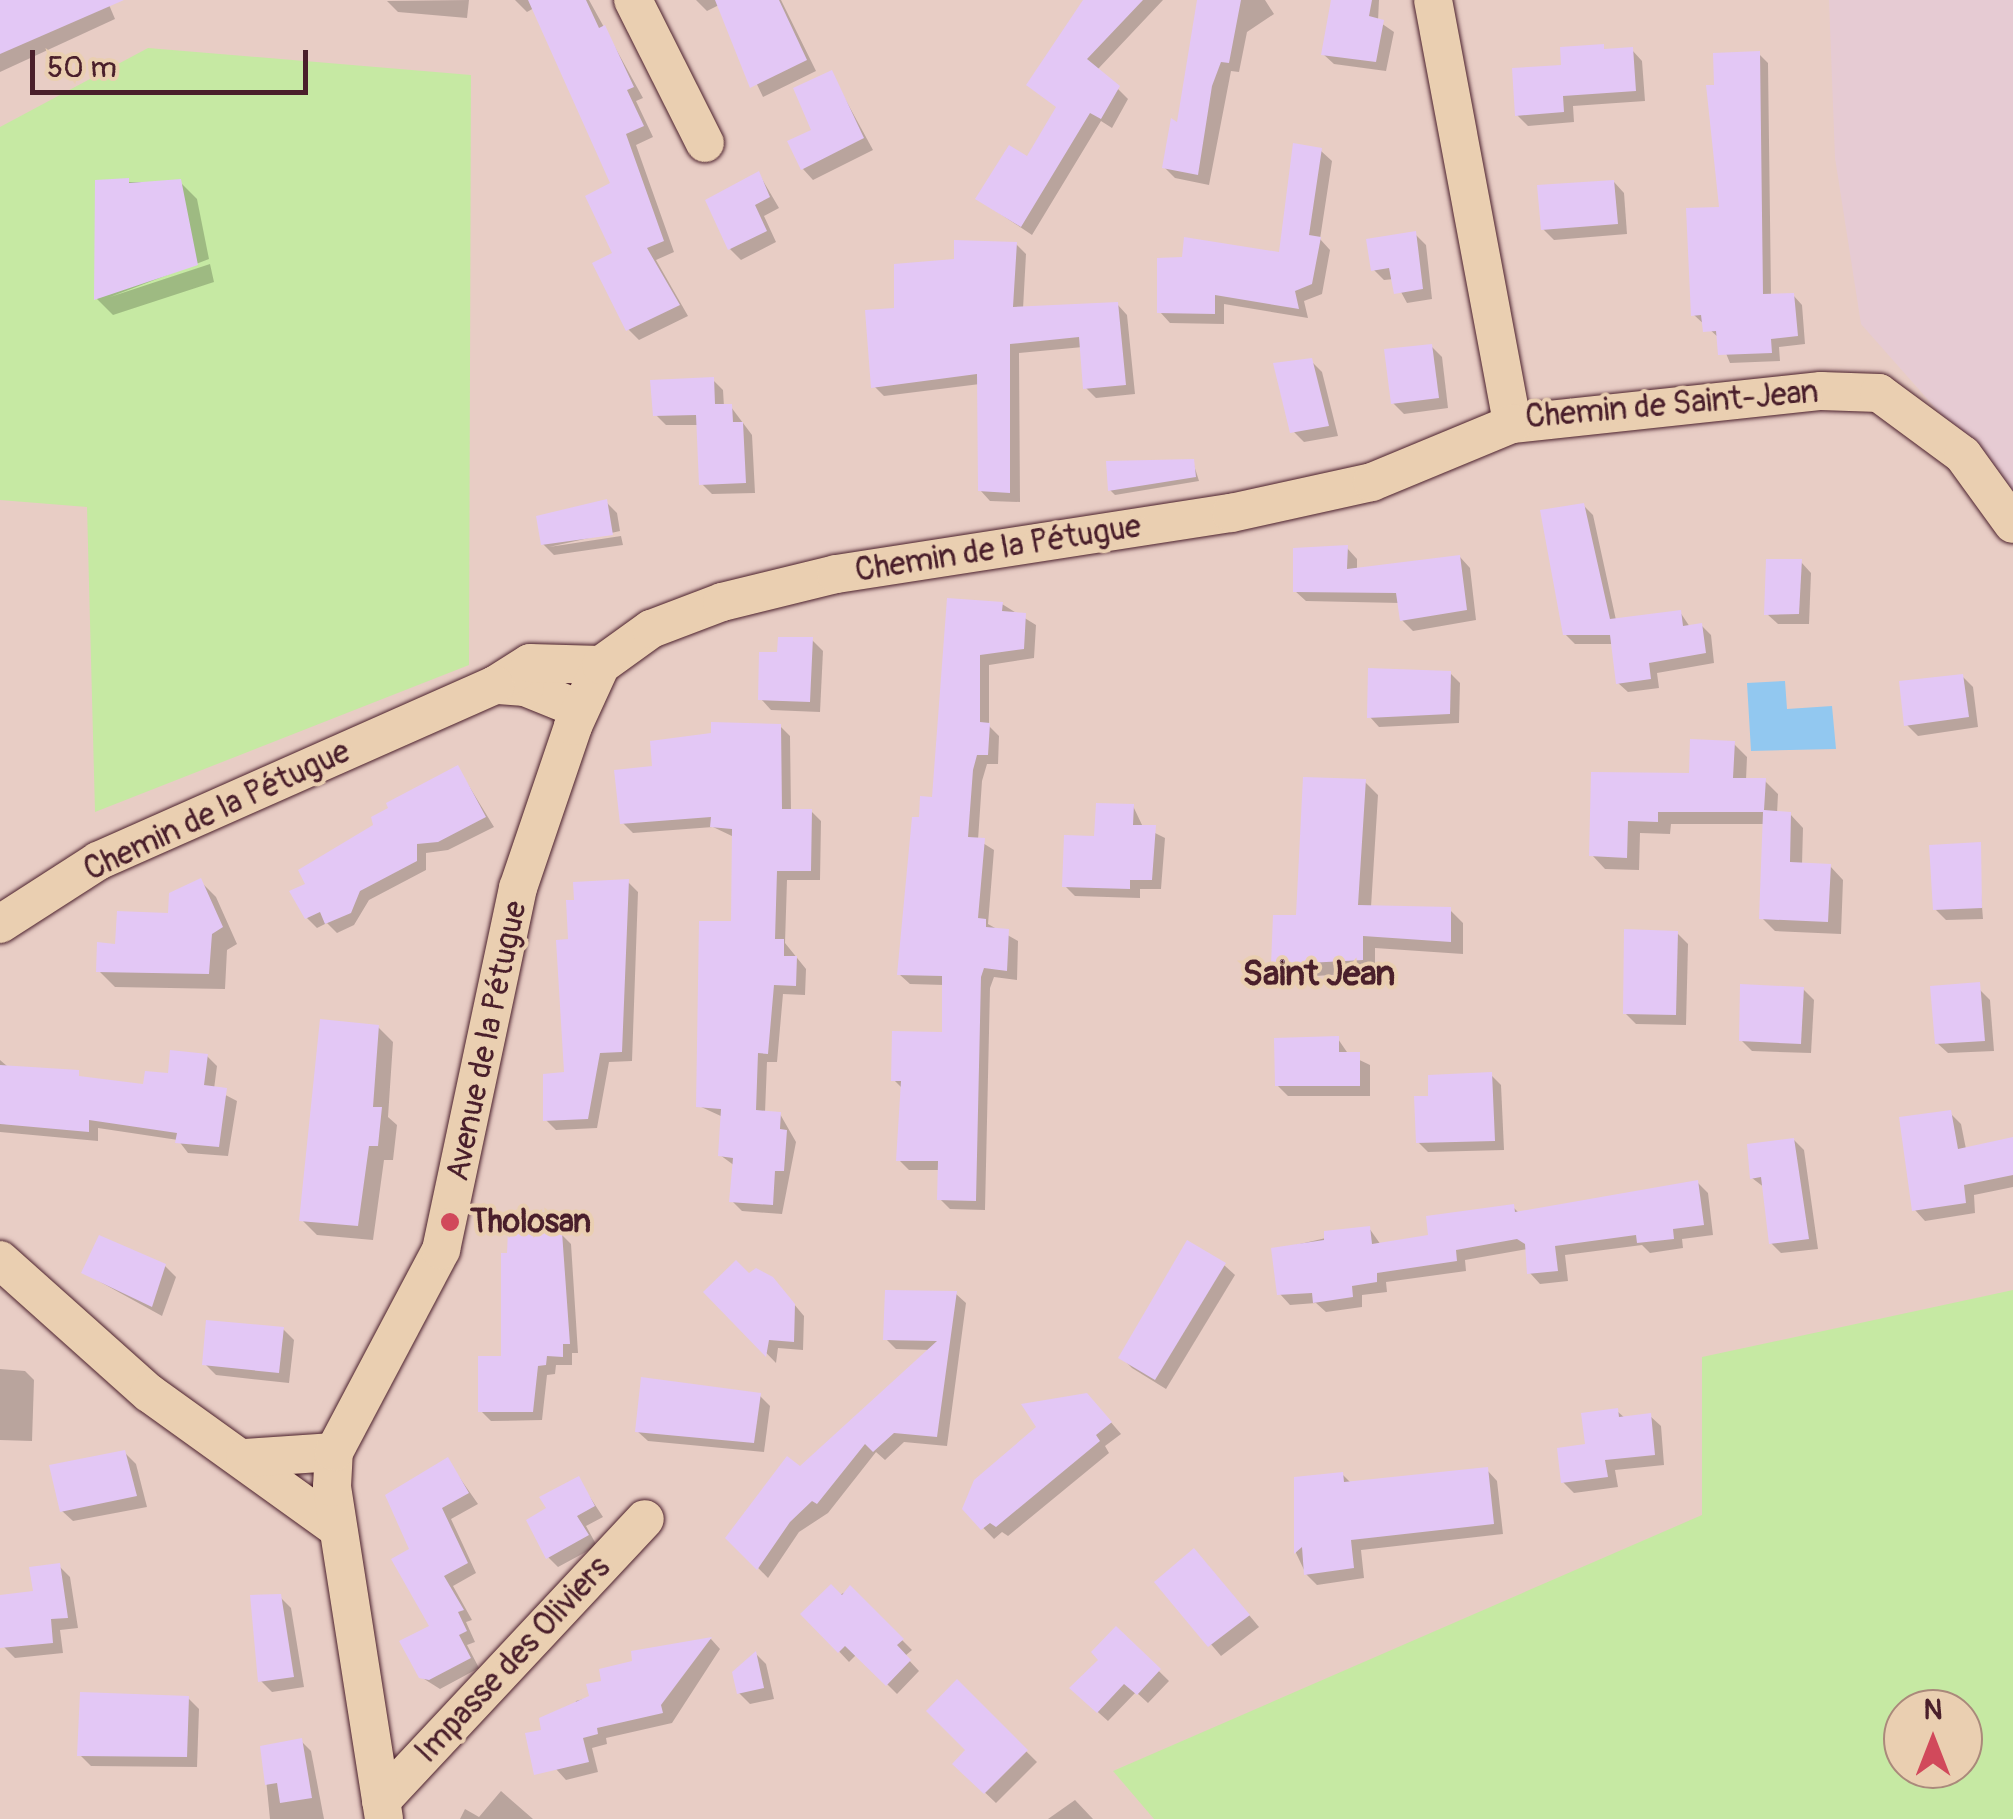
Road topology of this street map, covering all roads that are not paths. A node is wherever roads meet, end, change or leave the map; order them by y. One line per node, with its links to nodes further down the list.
1 (633, 0): 3 (street)
2 (1433, 0): 4 (street, Chemin de Saint-Jean)
3 (705, 143)
4 (1512, 424): 5 (street, Chemin de Saint-Jean); 6 (street, Chemin de la Pétugue)
5 (2013, 524)
6 (601, 664): 7 (street, Chemin de la Pétugue); 8 (street, Avenue de la Pétugue)
7 (495, 685): 8 (street); 9 (street, Chemin de la Pétugue)
8 (580, 708): 12 (street, Avenue de la Pétugue)
9 (0, 924)
10 (5, 1279): 11 (street)
11 (245, 1458): 12 (street); 13 (street)
12 (333, 1463): 13 (street); 15 (street)
13 (287, 1486): 15 (street)
14 (645, 1519): 16 (street, Impasse des Oliviers)
15 (338, 1528): 16 (street)
16 (382, 1810)

